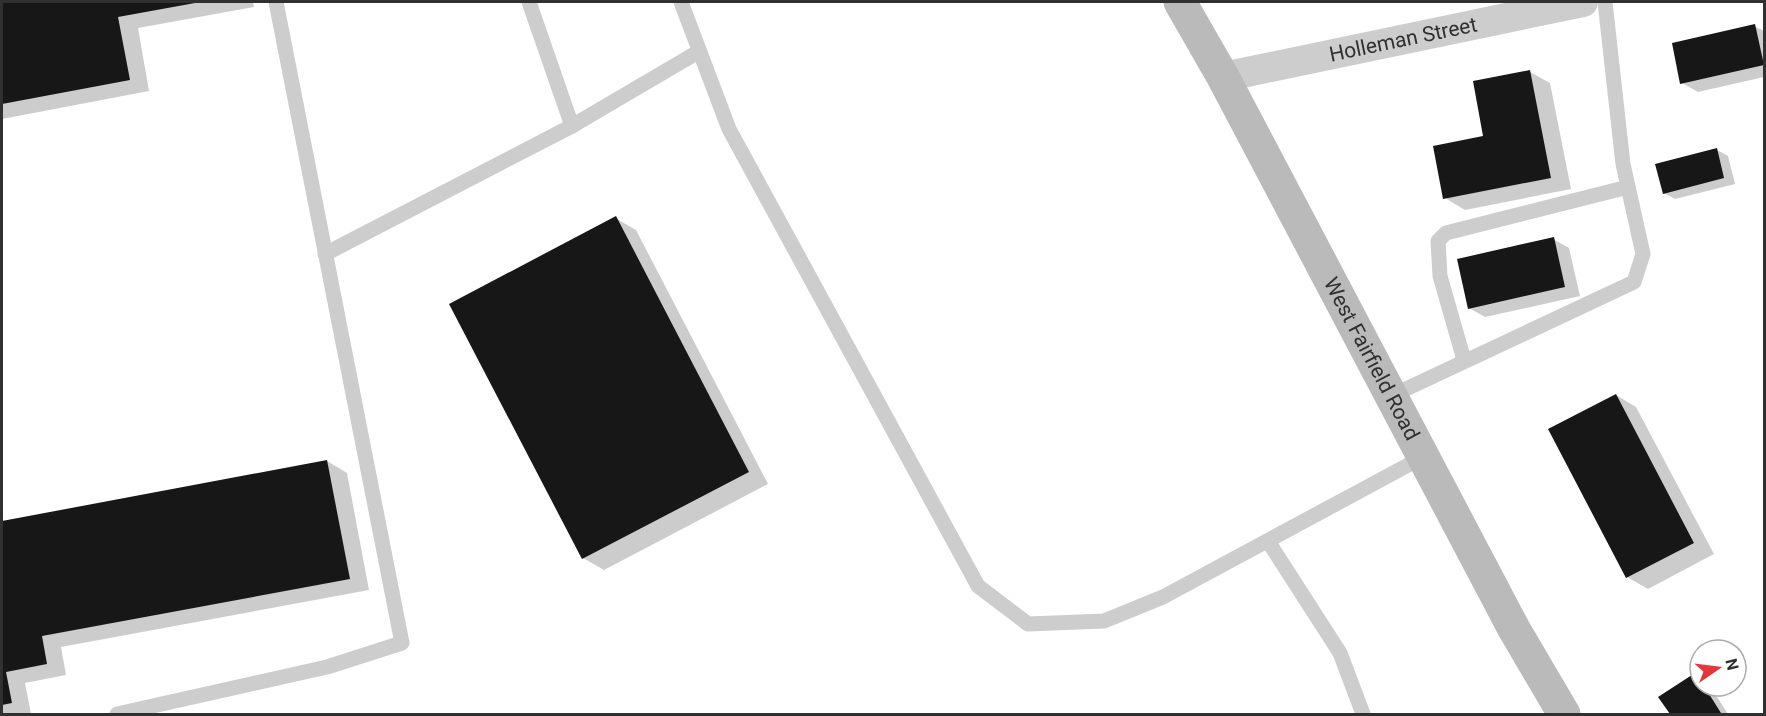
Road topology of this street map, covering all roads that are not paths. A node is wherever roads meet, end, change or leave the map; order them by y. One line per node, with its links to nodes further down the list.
1 (276, 2): 11 (lane)
2 (529, 2): 9 (lane)
3 (681, 2): 7 (lane)
4 (1180, 2): 8 (main road, West Fairfield Road)
5 (1583, 2): 8 (street, Holleman Street)
6 (1605, 2): 10 (lane)
7 (698, 52): 9 (lane); 15 (lane)
8 (1223, 77): 13 (main road, West Fairfield Road)
9 (572, 126): 11 (lane)
10 (1629, 188): 12 (lane); 12 (lane)
11 (325, 254): 16 (lane)
12 (1464, 360): 13 (lane)
13 (1392, 396): 14 (main road, West Fairfield Road)
14 (1423, 457): 15 (lane); 18 (main road, West Fairfield Road)
15 (1268, 541): 17 (lane)
16 (117, 714)
17 (1363, 714)
18 (1564, 714)

